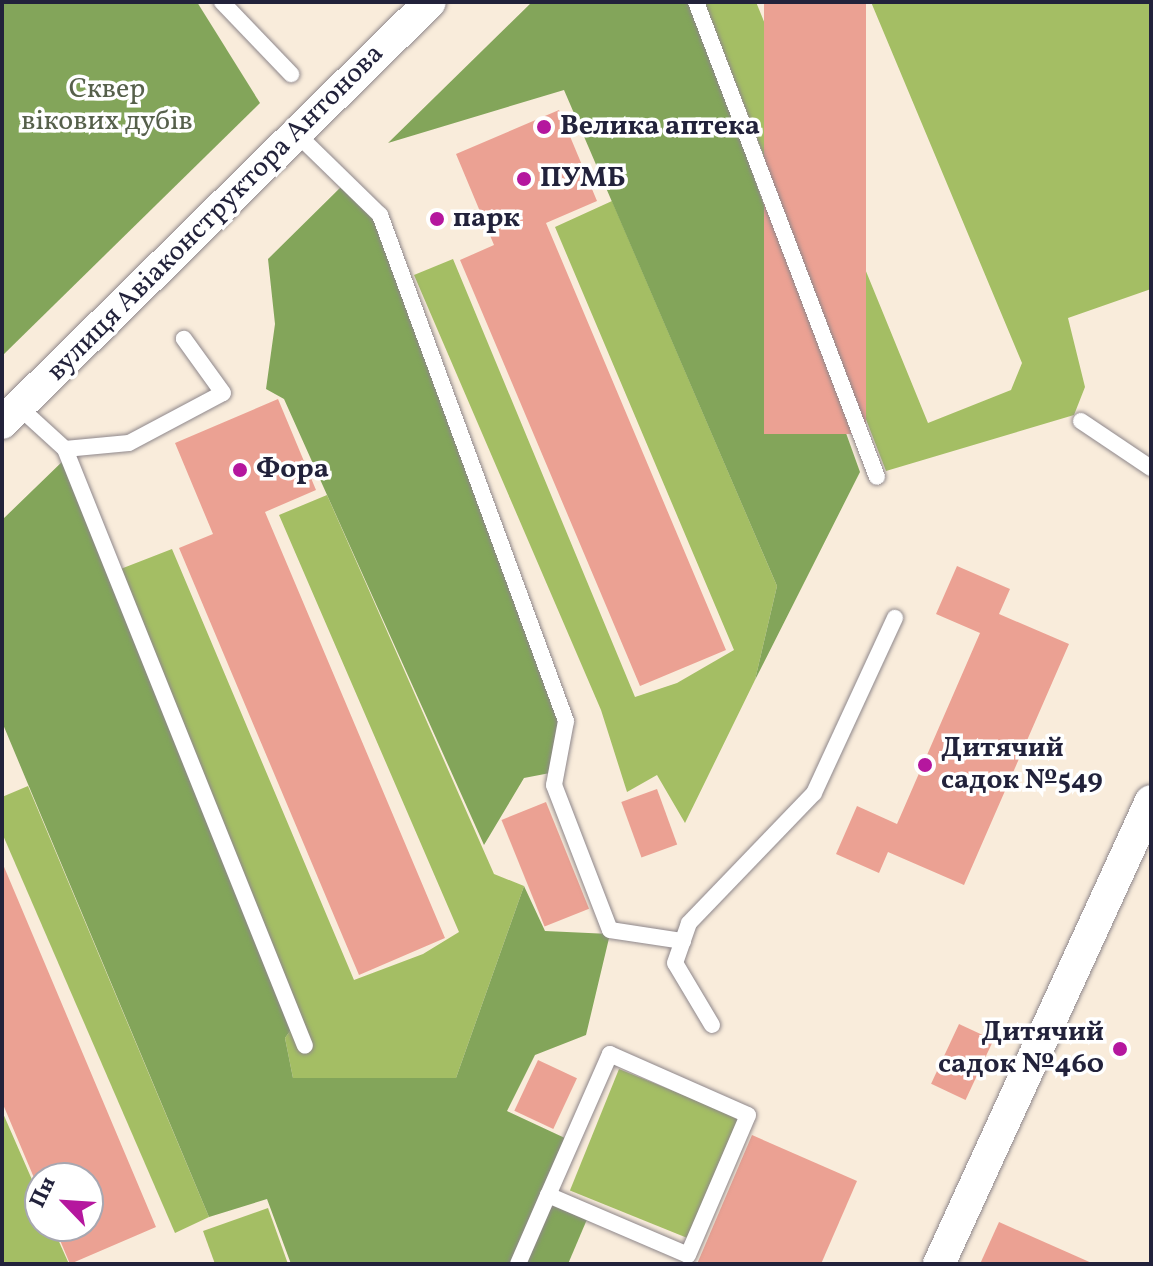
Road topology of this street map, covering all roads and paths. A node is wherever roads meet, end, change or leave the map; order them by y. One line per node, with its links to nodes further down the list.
1 (222, 2): 4 (lane)
2 (430, 2): 5 (street, вулиця Авіаконструктора Антонова)
3 (696, 2): 11 (lane)
4 (291, 74)
5 (297, 134): 7 (street, вулиця Авіаконструктора Антонова); 14 (lane)
6 (184, 339): 9 (lane)
7 (10, 415): 9 (lane)
8 (1081, 421): 10 (lane)
9 (65, 449): 16 (lane)
10 (1151, 468)
11 (877, 477)
12 (895, 618): 14 (lane)
13 (1151, 801): 19 (street)
14 (683, 941): 15 (lane)
15 (712, 1025)
16 (305, 1046)
17 (548, 1195): 17 (lane); 18 (lane)
18 (518, 1264)
19 (939, 1264)

